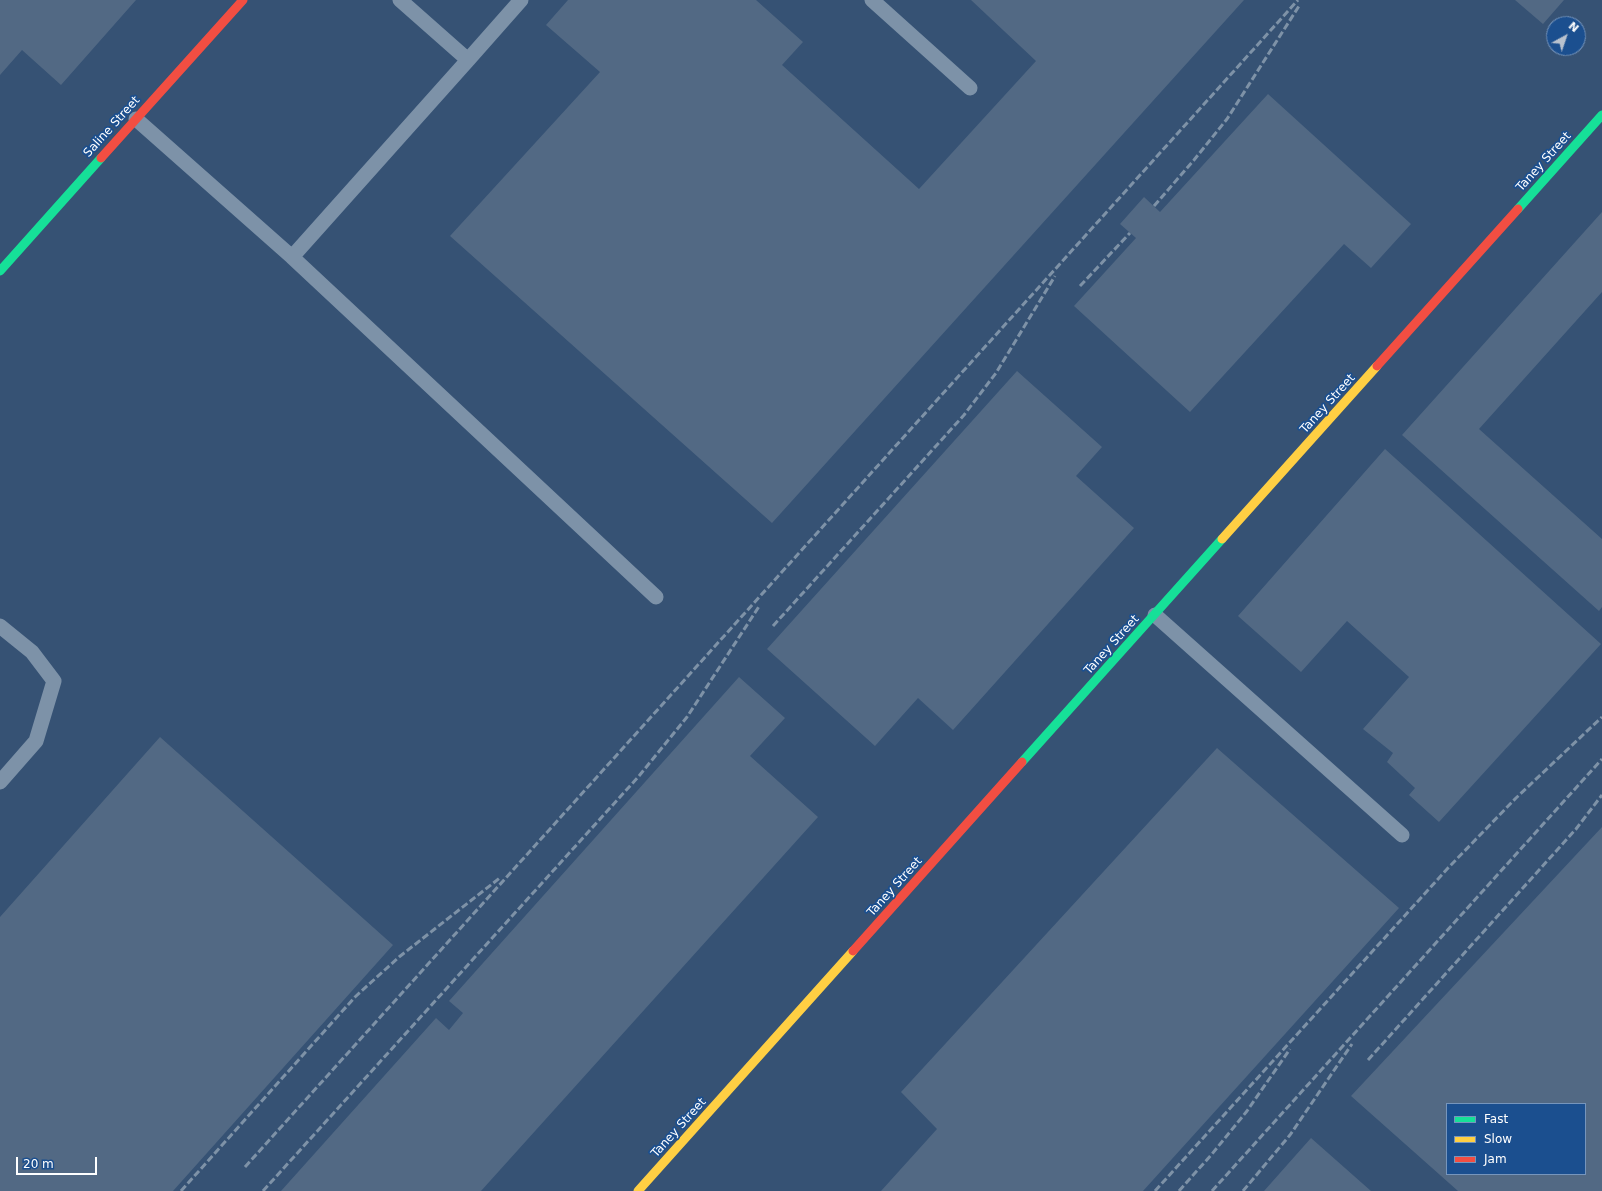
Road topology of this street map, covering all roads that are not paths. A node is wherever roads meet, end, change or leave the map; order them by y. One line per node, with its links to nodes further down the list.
1 (243, 0): 8 (street, Saline Street)
2 (400, 0): 5 (lane)
3 (521, 0): 5 (lane)
4 (872, 0): 6 (lane)
5 (468, 60): 9 (lane)
6 (970, 88)
7 (1602, 115): 12 (street, Taney Street)
8 (136, 119): 9 (lane); 10 (street, Saline Street)
9 (292, 257): 11 (lane)
10 (0, 271)
11 (656, 597)
12 (1155, 615): 15 (lane); 16 (street, Taney Street)
13 (0, 626): 14 (lane)
14 (0, 782)
15 (1402, 834)
16 (638, 1191)

